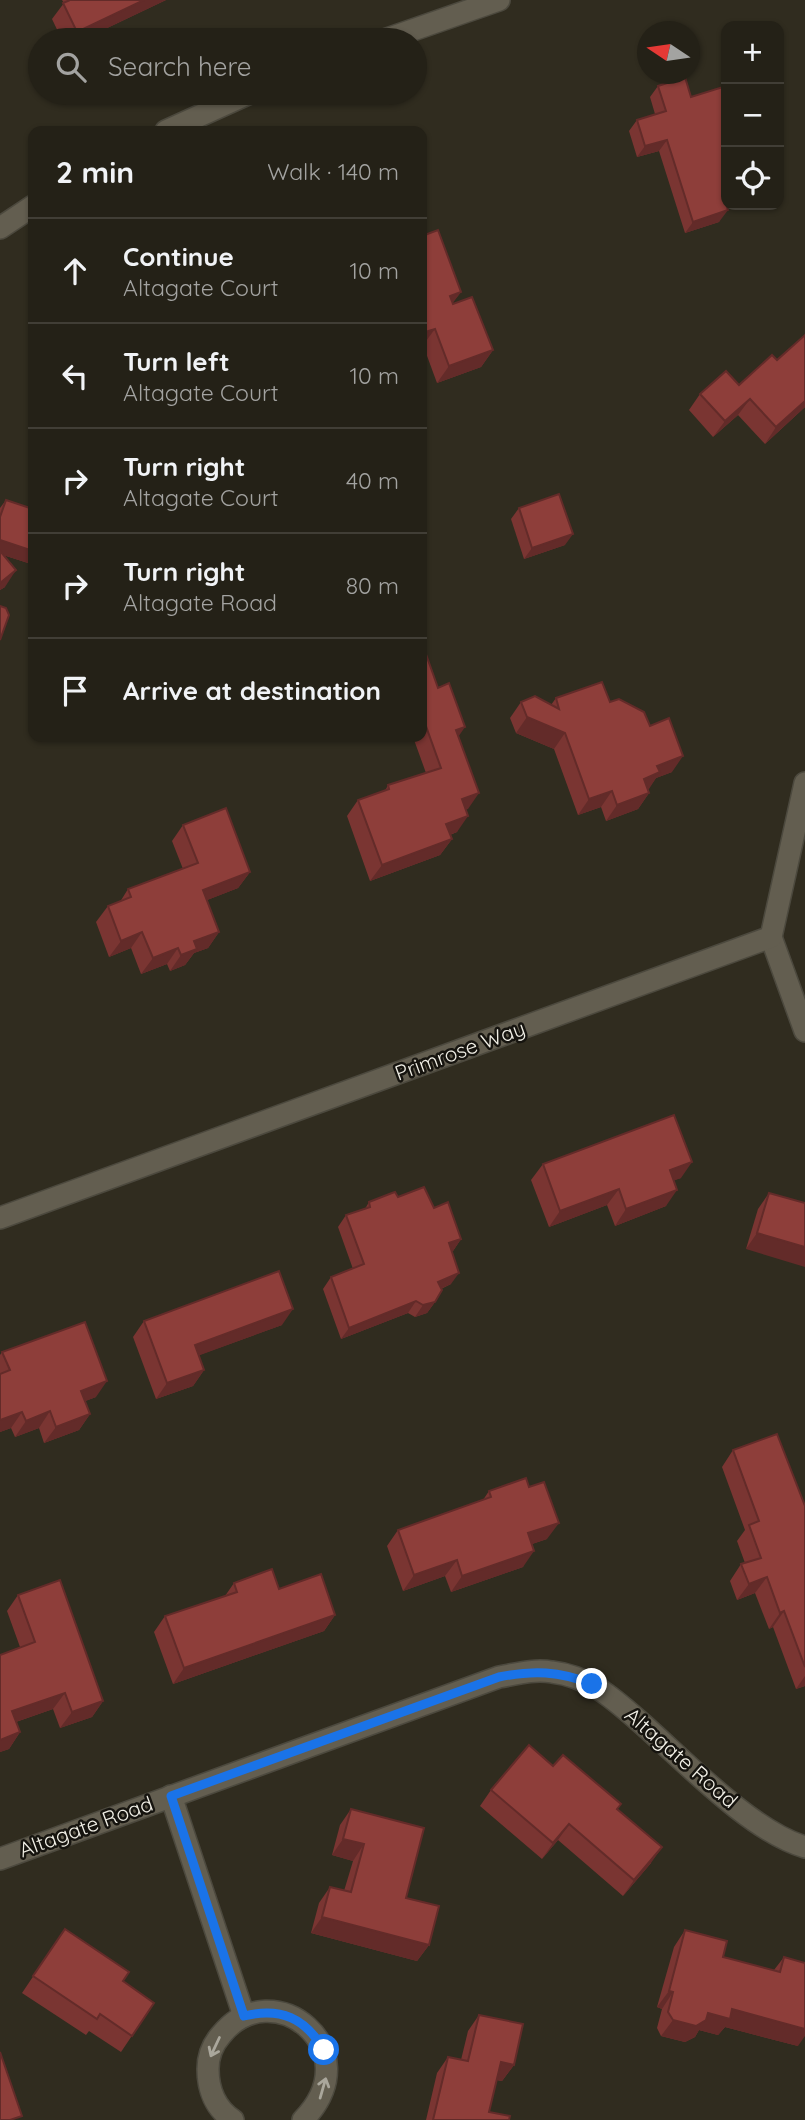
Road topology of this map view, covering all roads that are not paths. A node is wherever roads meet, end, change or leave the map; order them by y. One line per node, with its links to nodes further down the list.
1 (499, 0): 2 (street)
2 (418, 28)
3 (223, 105): 4 (street)
4 (177, 126)
5 (28, 209): 6 (street)
6 (0, 228)
7 (805, 783): 8 (street)
8 (771, 937): 9 (street); 10 (street, Primrose Way)
9 (805, 1031)
10 (0, 1218)
11 (171, 1796): 12 (street, Altagate Road); 13 (street, Altagate Road); 14 (street)
12 (805, 1847)
13 (0, 1859)
14 (244, 2016): 15 (street, one-way to 15); 16 (street, one-way to 14)
15 (233, 2120)
16 (303, 2120)

